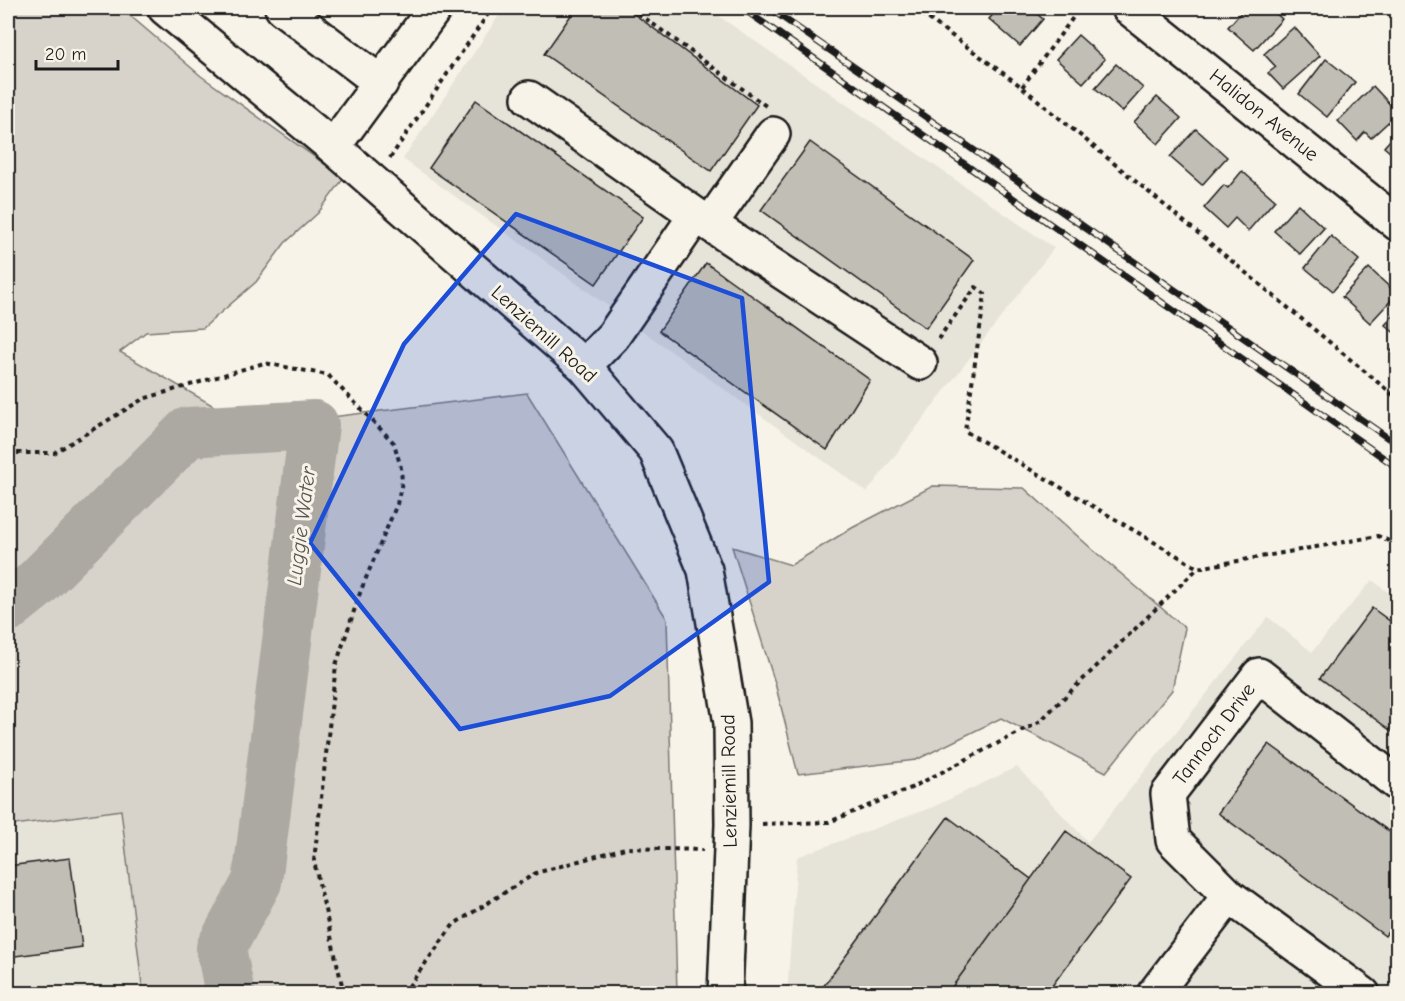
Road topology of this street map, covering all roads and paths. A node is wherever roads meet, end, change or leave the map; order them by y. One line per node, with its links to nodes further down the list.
1 (165, 8): 13 (main road, Lenziemill Road)
2 (282, 8): 9 (main road)
3 (435, 8): 9 (main road)
4 (492, 8): 14 (path)
5 (631, 8): 12 (path)
6 (914, 8): 10 (path)
7 (1080, 8): 10 (path)
8 (1129, 8): 16 (main road, Halidon Avenue)
9 (381, 82): 13 (main road)
10 (1022, 87): 19 (path)
11 (529, 98): 15 (main road)
12 (773, 134): 15 (main road)
13 (333, 147): 14 (main road, Lenziemill Road)
14 (374, 183): 18 (main road, Lenziemill Road)
15 (703, 219): 17 (main road); 18 (main road)
16 (1398, 224)
17 (920, 363): 22 (path)
18 (584, 366): 24 (main road, Lenziemill Road)
19 (1398, 399)
20 (8, 453): 26 (path)
21 (1398, 544): 22 (path)
22 (1198, 568): 24 (path)
23 (1398, 784): 25 (main road, Tannoch Drive)
24 (731, 838): 27 (path); 28 (main road, Lenziemill Road)
25 (1229, 896): 29 (main road); 30 (main road)
26 (344, 993)
27 (403, 993)
28 (726, 993)
29 (1154, 993)
30 (1363, 993)

